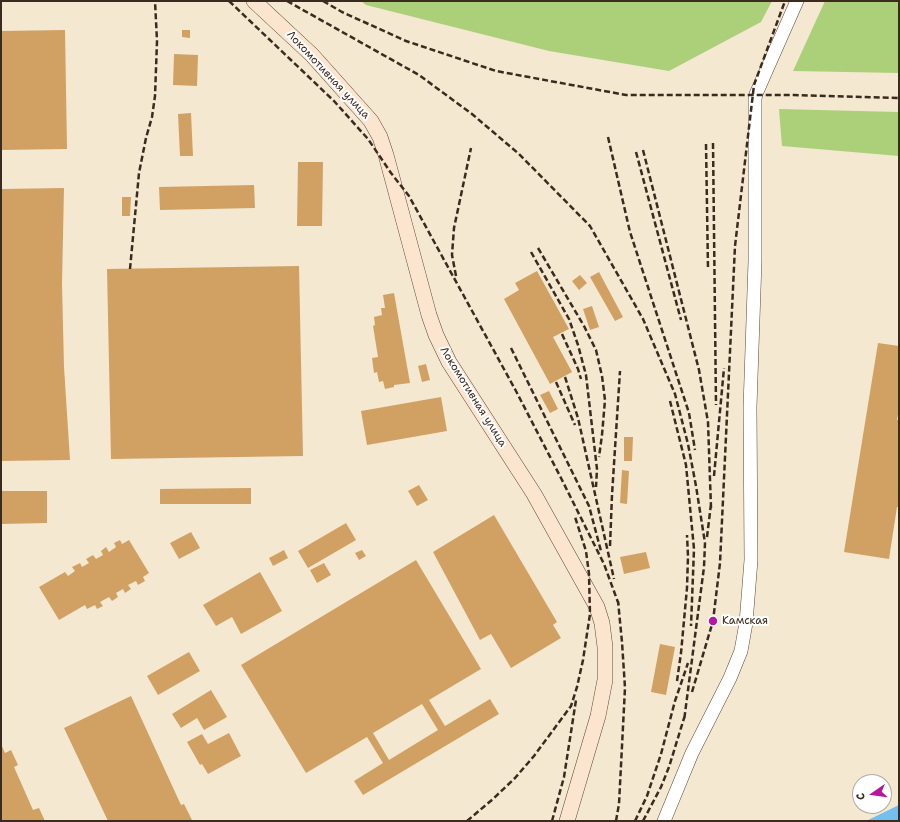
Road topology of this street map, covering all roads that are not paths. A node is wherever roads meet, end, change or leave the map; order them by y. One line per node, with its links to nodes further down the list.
1 (254, 1): 3 (main road, Локомотивная улица)
2 (797, 1): 4 (street)
3 (567, 821)
4 (664, 821)

